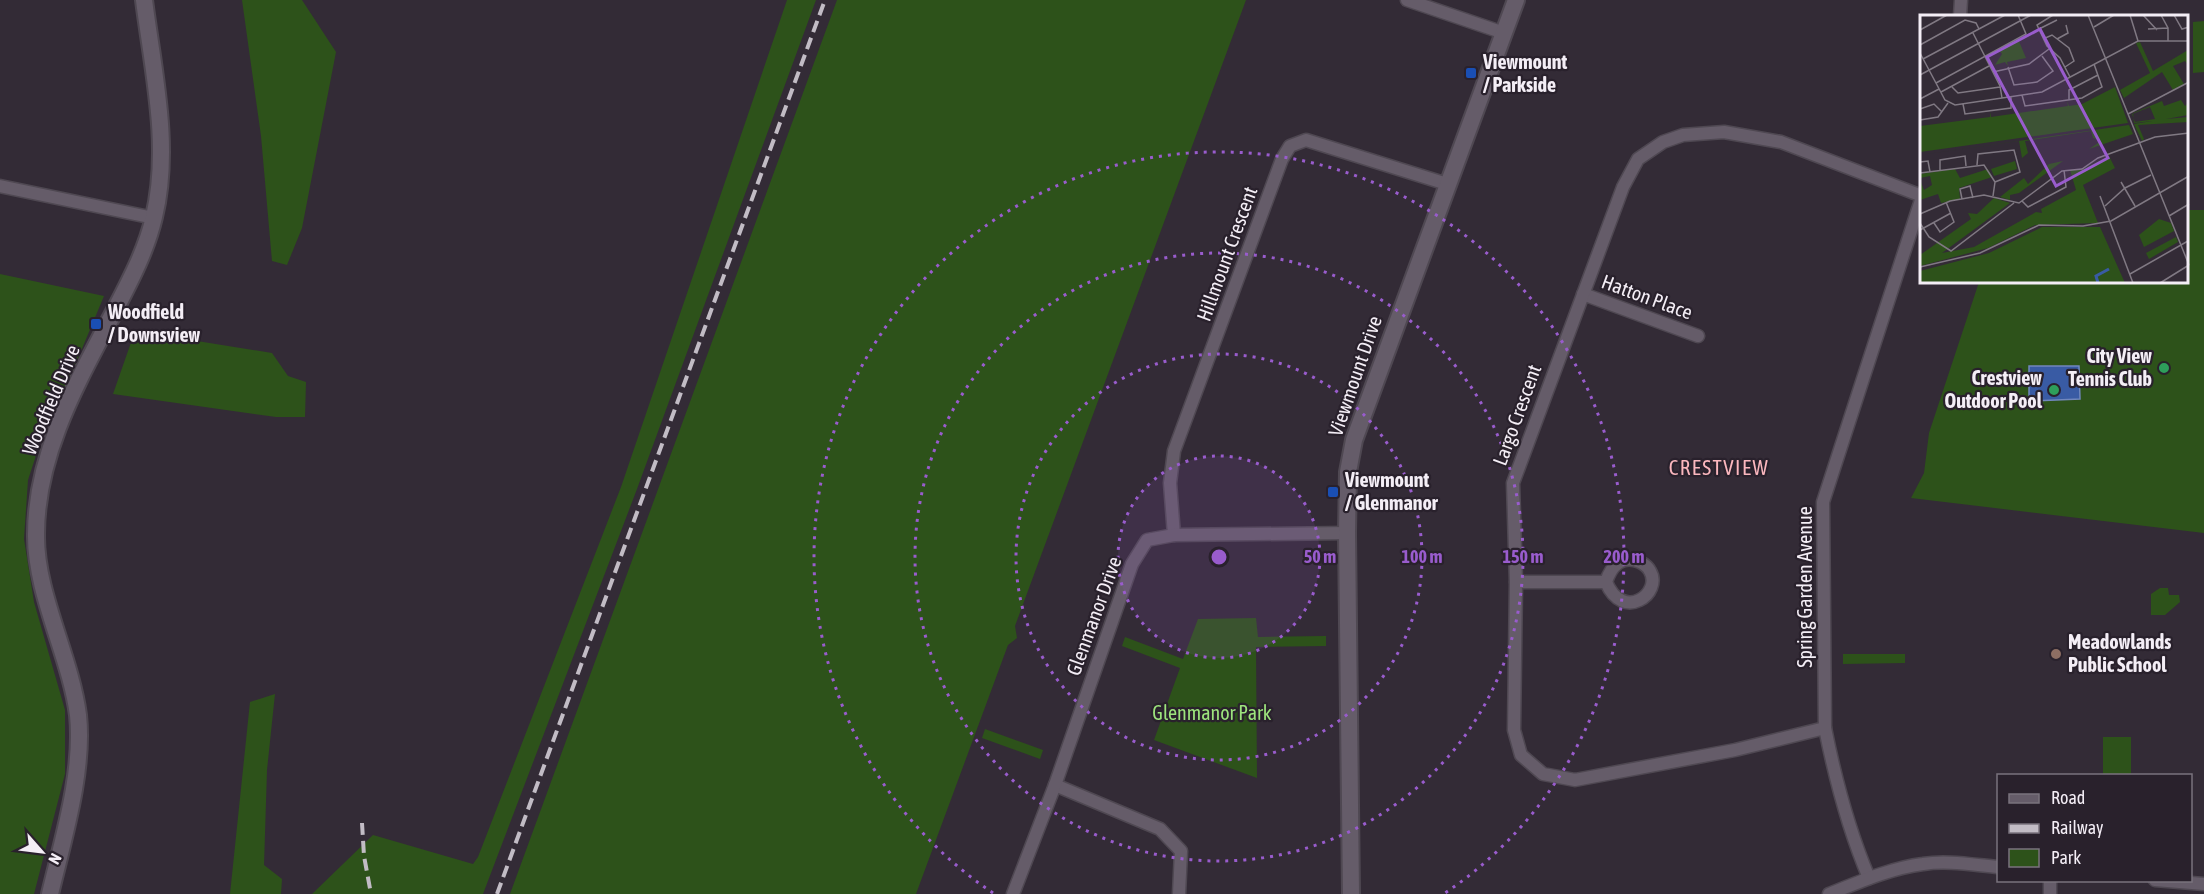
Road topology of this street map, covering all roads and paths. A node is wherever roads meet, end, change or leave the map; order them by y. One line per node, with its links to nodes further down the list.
1 (144, 0): 11 (street, Woodfield Drive)
2 (1407, 0): 6 (street)
3 (1516, 0): 6 (street, Viewmount Drive)
4 (1961, 0): 5 (street)
5 (1960, 15)
6 (1504, 33): 7 (street, Viewmount Drive)
7 (1447, 184): 14 (street, Viewmount Drive); 15 (street, Hillmount Crescent)
8 (0, 186): 11 (street)
9 (1920, 196): 12 (street, Largo Crescent)
10 (1920, 203): 18 (street, Spring Garden Avenue)
11 (154, 219): 24 (street, Woodfield Drive)
12 (1583, 294): 13 (street, Hatton Place); 16 (street, Largo Crescent)
13 (1698, 336)
14 (1347, 533): 15 (street, Glenmanor Drive); 27 (street, Viewmount Drive)
15 (1174, 535): 19 (street, Glenmanor Drive)
16 (1516, 582): 17 (street); 18 (street, Largo Crescent)
17 (1606, 582)
18 (1825, 728): 21 (street, Spring Garden Avenue)
19 (1055, 785): 25 (street, Glenmanor Drive); 26 (street)
20 (1997, 867): 21 (street)
21 (1869, 878): 28 (street)
22 (2180, 882): 23 (street)
23 (2204, 884)
24 (50, 894)
25 (1013, 894)
26 (1179, 894)
27 (1351, 894)
28 (1829, 894)

